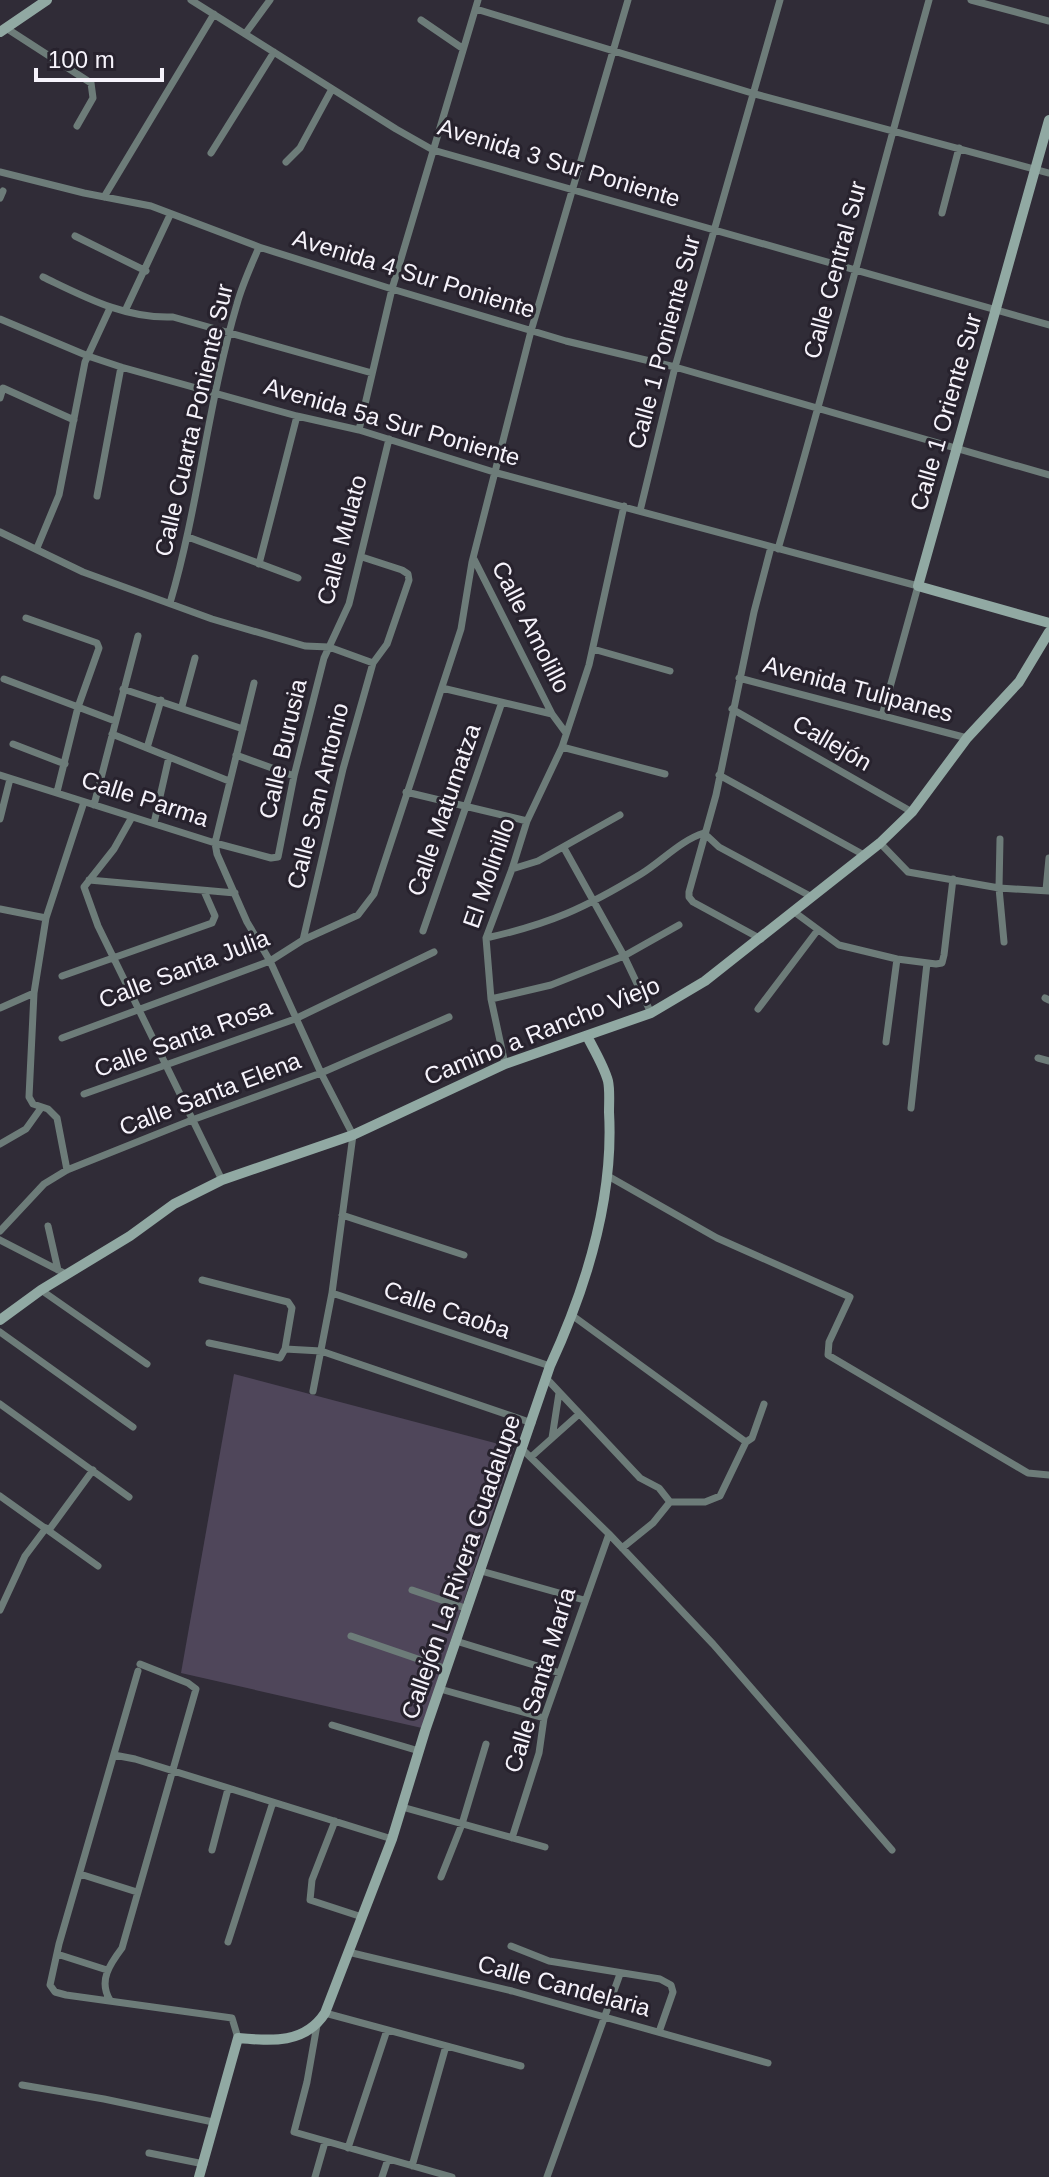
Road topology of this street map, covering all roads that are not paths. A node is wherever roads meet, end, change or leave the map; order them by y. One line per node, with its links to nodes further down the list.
1 (47, 0): 13 (street)
2 (191, 0): 10 (street, Avenida 3 Sur Poniente)
3 (270, 0): 14 (street)
4 (478, 0): 9 (street)
5 (628, 0): 16 (street, Calle Santa Julia)
6 (780, 0): 19 (street, Calle 1 Poniente Sur)
7 (929, 0): 22 (street, Calle Central Sur)
8 (971, 0): 12 (street)
9 (476, 9): 15 (street); 16 (street)
10 (214, 14): 14 (street, Avenida 3 Sur Poniente); 31 (street)
11 (421, 20): 15 (street)
12 (1049, 21)
13 (3, 30): 21 (street)
14 (245, 34): 17 (street, Avenida 3 Sur Poniente)
15 (462, 48): 24 (street)
16 (613, 50): 19 (street); 30 (street, Calle Santa Julia)
17 (274, 52): 18 (street, Avenida 3 Sur Poniente); 25 (street)
18 (332, 89): 24 (street, Avenida 3 Sur Poniente); 26 (street)
19 (755, 94): 22 (street); 34 (street, Calle 1 Poniente Sur)
20 (1049, 120): 27 (street, Calle 1 Oriente Sur)
21 (77, 126)
22 (893, 130): 23 (street); 37 (street, Calle Central Sur)
23 (959, 148): 27 (street); 32 (street)
24 (433, 150): 30 (street, Avenida 3 Sur Poniente); 40 (street)
25 (211, 153)
26 (286, 162)
27 (1035, 169): 29 (street); 42 (street, Calle 1 Oriente Sur)
28 (0, 172): 31 (street, Avenida 4 Sur Poniente)
29 (1049, 173)
30 (571, 188): 34 (street, Avenida 3 Sur Poniente); 46 (street, Calle Santa Julia)
31 (104, 197): 33 (street, Avenida 4 Sur Poniente)
32 (942, 213)
33 (170, 215): 36 (street, Avenida 4 Sur Poniente); 38 (street)
34 (716, 231): 37 (street, Avenida 3 Sur Poniente); 50 (street, Calle 1 Poniente Sur)
35 (75, 236): 38 (street)
36 (259, 247): 40 (street, Avenida 4 Sur Poniente); 47 (street, Calle Cuarta Poniente Sur)
37 (854, 270): 42 (street, Avenida 3 Sur Poniente); 54 (street, Calle Central Sur)
38 (146, 271): 43 (street)
39 (43, 277): 41 (street)
40 (392, 289): 46 (street, Avenida 4 Sur Poniente); 51 (street)
41 (110, 308): 43 (street); 48 (street)
42 (996, 310): 45 (street, Avenida 3 Sur Poniente); 59 (street, Calle 1 Oriente Sur)
43 (125, 311): 47 (street)
44 (0, 319): 48 (street, Avenida 5a Sur Poniente)
45 (1049, 325)
46 (531, 331): 50 (street, Avenida 4 Sur Poniente); 60 (street, Calle Santa Julia)
47 (230, 333): 51 (street); 52 (street, Calle Cuarta Poniente Sur)
48 (88, 356): 49 (street, Avenida 5a Sur Poniente); 56 (street)
49 (121, 367): 52 (street, Avenida 5a Sur Poniente); 62 (street)
50 (675, 367): 54 (street, Avenida 4 Sur Poniente); 64 (street, Calle 1 Poniente Sur)
51 (372, 373): 57 (street)
52 (216, 392): 55 (street, Avenida 5a Sur Poniente); 66 (street, Calle Cuarta Poniente Sur)
53 (0, 398): 56 (street)
54 (819, 408): 59 (street, Avenida 4 Sur Poniente); 68 (street, Calle Central Sur)
55 (297, 416): 57 (street, Avenida 5a Sur Poniente); 71 (street)
56 (74, 420): 67 (street)
57 (359, 430): 58 (street, Avenida 5a Sur Poniente)
58 (389, 439): 60 (street, Avenida 5a Sur Poniente); 69 (street, Calle Mulato)
59 (957, 448): 61 (street, Avenida 4 Sur Poniente); 73 (street, Calle 1 Oriente Sur)
60 (497, 473): 63 (street, Avenida 5a Sur Poniente); 70 (street, Calle Santa Julia)
61 (1049, 475)
62 (97, 496)
63 (624, 506): 64 (street, Avenida 5a Sur Poniente); 80 (street, El Molinillo)
64 (640, 511): 68 (street, Avenida 5a Sur Poniente)
65 (0, 532): 67 (street)
66 (188, 537): 71 (street); 74 (street, Calle Cuarta Poniente Sur)
67 (37, 548): 74 (street)
68 (774, 548): 73 (street, Avenida 5a Sur Poniente); 84 (street, Calle Central Sur)
69 (362, 557): 79 (street, Calle Mulato); 82 (street, Calle San Antonio)
70 (473, 558): 87 (street, Calle Santa Julia); 94 (street, Calle Amolillo)
71 (259, 564): 72 (street)
72 (298, 578)
73 (918, 586): 76 (street); 95 (street, Calle 1 Oriente Sur)
74 (170, 603): 79 (street)
75 (26, 618): 92 (street)
76 (1049, 623)
77 (1049, 632): 100 (street, Camino a Rancho Viejo)
78 (138, 636): 88 (street)
79 (328, 648): 82 (street); 110 (street, Calle Burusia)
80 (593, 649): 83 (street); 98 (street, El Molinillo)
81 (195, 658): 91 (street)
82 (373, 663): 149 (street, Calle San Antonio)
83 (670, 671)
84 (739, 678): 93 (street, Calle Central Sur); 95 (street, Avenida Tulipanes)
85 (4, 679): 92 (street)
86 (254, 683): 97 (street)
87 (442, 688): 90 (street); 114 (street, Calle Santa Julia)
88 (123, 689): 89 (street); 96 (street)
89 (161, 700): 91 (street); 103 (street)
90 (502, 702): 94 (street); 117 (street, Calle Matumatza)
91 (182, 706): 97 (street)
92 (78, 707): 96 (street); 106 (street)
93 (732, 709): 109 (street, Calle Central Sur); 118 (street, Callejón)
94 (552, 714): 98 (street, Calle Amolillo)
95 (882, 716): 100 (street, Avenida Tulipanes)
96 (115, 721): 99 (street)
97 (243, 729): 104 (street)
98 (566, 733): 102 (street, El Molinillo)
99 (112, 734): 103 (street); 116 (street)
100 (967, 738): 118 (street, Camino a Rancho Viejo)
101 (13, 744): 106 (street)
102 (562, 747): 107 (street); 122 (street, El Molinillo)
103 (147, 748): 105 (street)
104 (236, 755): 110 (street); 112 (street)
105 (169, 757): 112 (street); 123 (street)
106 (65, 764): 113 (street)
107 (665, 774)
108 (0, 775): 111 (street, Calle Parma)
109 (719, 775): 124 (street, Calle Central Sur); 129 (street)
110 (294, 776): 130 (street, Calle Burusia)
111 (10, 779): 113 (street, Calle Parma); 121 (street)
112 (229, 781): 126 (street)
113 (57, 792): 115 (street, Calle Parma)
114 (406, 792): 117 (street); 149 (street, Calle Santa Julia)
115 (84, 802): 116 (street, Calle Parma); 143 (street)
116 (94, 805): 120 (street, Calle Parma)
117 (465, 806): 122 (street); 145 (street, Calle Matumatza)
118 (912, 812): 127 (street, Camino a Rancho Viejo)
119 (620, 815): 128 (street)
120 (132, 817): 123 (street, Calle Parma); 134 (street)
121 (0, 819)
122 (527, 821): 132 (street, El Molinillo)
123 (154, 823): 126 (street, Calle Parma)
124 (704, 833): 139 (street); 140 (street); 148 (street, Calle Central Sur)
125 (1000, 839): 135 (street)
126 (215, 843): 130 (street, Calle Parma); 138 (street)
127 (880, 843): 129 (street, Camino a Rancho Viejo); 133 (street)
128 (564, 848): 132 (street); 140 (street)
129 (864, 855): 139 (street, Camino a Rancho Viejo)
130 (278, 857)
131 (1049, 858): 136 (street)
132 (512, 869): 147 (street, El Molinillo)
133 (953, 879): 135 (street); 156 (street)
134 (89, 880): 137 (street); 153 (street)
135 (999, 888): 136 (street); 150 (street)
136 (1047, 890)
137 (204, 891): 138 (street); 153 (street)
138 (235, 893): 155 (street)
139 (812, 897): 142 (street, Camino a Rancho Viejo)
140 (594, 902): 147 (street); 152 (street)
141 (0, 909): 143 (street)
142 (793, 911): 146 (street); 148 (street, Camino a Rancho Viejo)
143 (46, 918): 158 (street)
144 (679, 925): 152 (street)
145 (423, 931)
146 (817, 931): 154 (street); 162 (street)
147 (486, 938): 159 (street, El Molinillo)
148 (761, 939): 163 (street, Camino a Rancho Viejo)
149 (303, 940): 155 (street, Calle Santa Julia)
150 (1004, 942)
151 (434, 952): 165 (street, Calle Santa Rosa)
152 (624, 956): 159 (street); 163 (street)
153 (114, 957): 157 (street); 161 (street)
154 (897, 959): 156 (street); 168 (street)
155 (270, 961): 161 (street, Calle Santa Julia); 165 (street)
156 (927, 963): 176 (street)
157 (62, 976)
158 (34, 993): 160 (street); 175 (street)
159 (491, 999): 171 (street, El Molinillo)
160 (0, 1008)
161 (138, 1008): 167 (street, Calle Santa Julia); 172 (street)
162 (758, 1009)
163 (651, 1013): 166 (street, Camino a Rancho Viejo)
164 (449, 1017): 173 (street, Calle Santa Elena)
165 (295, 1019): 172 (street, Calle Santa Rosa); 173 (street)
166 (587, 1036): 171 (street, Camino a Rancho Viejo); 181 (street, Callejón La Rivera Guadalupe)
167 (62, 1038)
168 (886, 1042)
169 (1038, 1058): 170 (street)
170 (1049, 1061)
171 (505, 1064): 178 (street, Camino a Rancho Viejo)
172 (166, 1066): 174 (street, Calle Santa Rosa); 177 (street)
173 (321, 1073): 177 (street, Calle Santa Elena); 178 (street)
174 (84, 1094)
175 (41, 1108): 179 (street); 180 (street)
176 (911, 1108)
177 (192, 1120): 180 (street, Calle Santa Elena); 182 (street)
178 (353, 1135): 182 (street, Camino a Rancho Viejo); 183 (street)
179 (0, 1144)
180 (67, 1170): 185 (street, Calle Santa Elena)
181 (608, 1176): 192 (street, Callejón La Rivera Guadalupe); 212 (street)
182 (222, 1180): 188 (street, Camino a Rancho Viejo)
183 (342, 1215): 187 (street); 191 (street)
184 (48, 1226): 188 (street)
185 (0, 1231)
186 (0, 1240): 188 (street)
187 (464, 1255)
188 (62, 1272): 190 (street, Camino a Rancho Viejo)
189 (202, 1280): 196 (street)
190 (41, 1290): 193 (street, Camino a Rancho Viejo); 198 (street)
191 (332, 1293): 197 (street); 199 (street, Calle Caoba)
192 (573, 1316): 199 (street, Callejón La Rivera Guadalupe); 209 (street)
193 (0, 1320)
194 (0, 1332): 207 (street)
195 (209, 1343): 196 (street)
196 (285, 1349): 197 (street)
197 (321, 1351): 201 (street); 206 (street)
198 (147, 1364)
199 (550, 1366): 200 (street, Callejón La Rivera Guadalupe)
200 (546, 1378): 202 (street); 206 (street, Callejón La Rivera Guadalupe)
201 (313, 1391)
202 (559, 1393): 205 (street); 208 (street)
203 (0, 1404): 211 (street)
204 (764, 1404): 209 (street)
205 (578, 1415): 208 (street); 215 (street)
206 (532, 1423): 210 (street, Callejón La Rivera Guadalupe)
207 (133, 1427)
208 (552, 1438): 210 (street)
209 (746, 1442): 215 (street)
210 (527, 1453): 217 (street); 220 (street, Callejón La Rivera Guadalupe)
211 (93, 1470): 214 (street); 216 (street)
212 (1049, 1475)
213 (0, 1496): 216 (street)
214 (129, 1497)
215 (670, 1502): 218 (street)
216 (47, 1529): 219 (street); 224 (street)
217 (609, 1534): 218 (street); 222 (street, Calle Santa María)
218 (622, 1548): 247 (street)
219 (98, 1566)
220 (481, 1571): 222 (street); 223 (street, Callejón La Rivera Guadalupe)
221 (412, 1590): 223 (street)
222 (584, 1600): 228 (street, Calle Santa María)
223 (468, 1609): 226 (street, Callejón La Rivera Guadalupe)
224 (0, 1610)
225 (351, 1636): 227 (street)
226 (456, 1641): 227 (street, Callejón La Rivera Guadalupe); 228 (street)
227 (447, 1669): 229 (street, Callejón La Rivera Guadalupe)
228 (560, 1673): 230 (street, Calle Santa María)
229 (440, 1689): 230 (street); 233 (street, Callejón La Rivera Guadalupe)
230 (544, 1718): 243 (street, Calle Santa María)
231 (332, 1725): 233 (street)
232 (486, 1744): 242 (street)
233 (419, 1751): 240 (street, Callejón La Rivera Guadalupe)
234 (114, 1755): 235 (street); 236 (street); 237 (street)
235 (135, 1759): 236 (street); 237 (street)
236 (171, 1771): 238 (street); 250 (street)
237 (107, 1777): 248 (street)
238 (228, 1789): 239 (street); 246 (street)
239 (273, 1802): 241 (street); 252 (street)
240 (402, 1807): 242 (street); 244 (street, Callejón La Rivera Guadalupe)
241 (335, 1821): 244 (street); 251 (street)
242 (462, 1824): 243 (street); 249 (street)
243 (512, 1838): 245 (street)
244 (392, 1839): 251 (street, Callejón La Rivera Guadalupe)
245 (545, 1847)
246 (212, 1850)
247 (892, 1850)
248 (80, 1874): 250 (street); 255 (street)
249 (441, 1877)
250 (137, 1892): 256 (street)
251 (362, 1917): 254 (street, Callejón La Rivera Guadalupe)
252 (228, 1942)
253 (511, 1946): 257 (street)
254 (348, 1952): 259 (street, Callejón La Rivera Guadalupe); 260 (street, Calle Candelaria)
255 (57, 1954): 256 (street); 258 (street)
256 (107, 1970): 258 (street)
257 (620, 1974): 260 (street); 263 (street)
258 (110, 2000): 264 (street)
259 (325, 2013): 261 (street, Callejón La Rivera Guadalupe); 262 (street)
260 (605, 2017): 263 (street, Calle Candelaria); 280 (street)
261 (317, 2025): 264 (street); 270 (street)
262 (387, 2030): 265 (street); 271 (street)
263 (659, 2032): 266 (street, Calle Candelaria)
264 (238, 2038): 269 (street)
265 (446, 2046): 267 (street); 275 (street)
266 (768, 2063)
267 (521, 2066)
268 (22, 2085): 269 (street)
269 (213, 2122): 274 (street)
270 (325, 2142): 271 (street); 277 (street)
271 (348, 2148): 273 (street)
272 (149, 2153): 274 (street)
273 (388, 2159): 275 (street); 278 (street)
274 (204, 2164): 276 (street)
275 (412, 2166): 279 (street)
276 (199, 2177)
277 (315, 2177)
278 (382, 2177)
279 (452, 2177)
280 (547, 2177)

